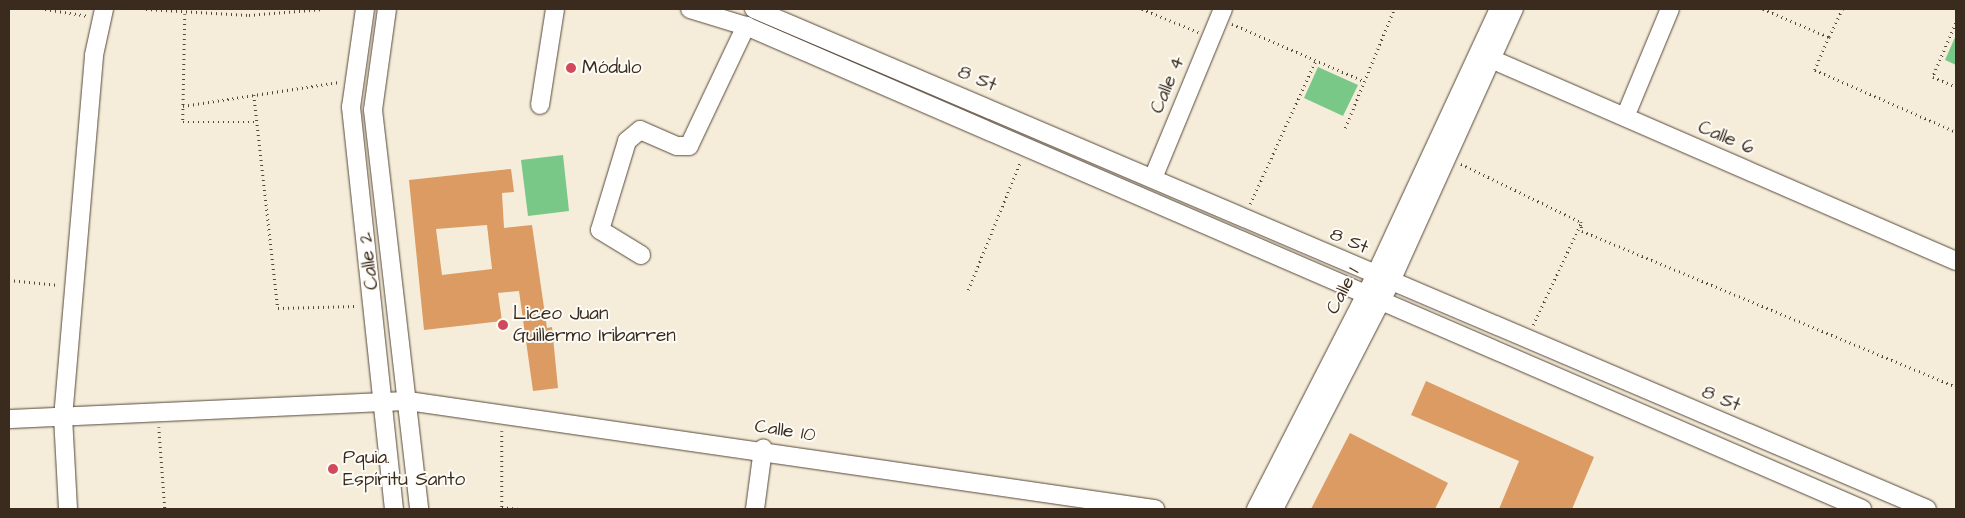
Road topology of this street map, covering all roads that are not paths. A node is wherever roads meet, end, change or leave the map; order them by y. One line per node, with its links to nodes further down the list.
1 (366, 9): 22 (street, Calle 2)
2 (388, 9): 21 (street, Calle 2)
3 (555, 9): 13 (street)
4 (690, 9): 11 (street)
5 (754, 9): 15 (street, 8 St)
6 (1499, 9): 12 (street, Calle 1)
7 (1514, 9): 12 (street, Calle 1)
8 (1670, 9): 14 (street)
9 (102, 14): 23 (street)
10 (1221, 14): 15 (street, Calle 4)
11 (746, 26): 16 (street); 19 (street)
12 (1485, 57): 14 (street, Calle 6); 18 (street, Calle 1); 18 (street, Calle 1)
13 (540, 106)
14 (1625, 117): 17 (street, Calle 6)
15 (1152, 178): 18 (street, 8 St)
16 (641, 255)
17 (1956, 260)
18 (1383, 279): 19 (street, Calle 1); 20 (street, Calle 1); 34 (street, 8 St)
19 (1364, 295): 20 (street); 31 (street, Calle 1)
20 (1380, 303): 32 (street, Calle 1); 33 (street)
21 (408, 401): 22 (street, Calle 10); 25 (street, Calle 10); 28 (street, Calle 2)
22 (383, 402): 23 (street, Calle 10); 27 (street, Calle 2)
23 (63, 418): 24 (street, Calle 10); 26 (street)
24 (9, 419)
25 (763, 449): 29 (street); 30 (street, Calle 10)
26 (68, 509)
27 (394, 509)
28 (419, 509)
29 (755, 509)
30 (1155, 509)
31 (1256, 509)
32 (1274, 509)
33 (1862, 509)
34 (1928, 509)

